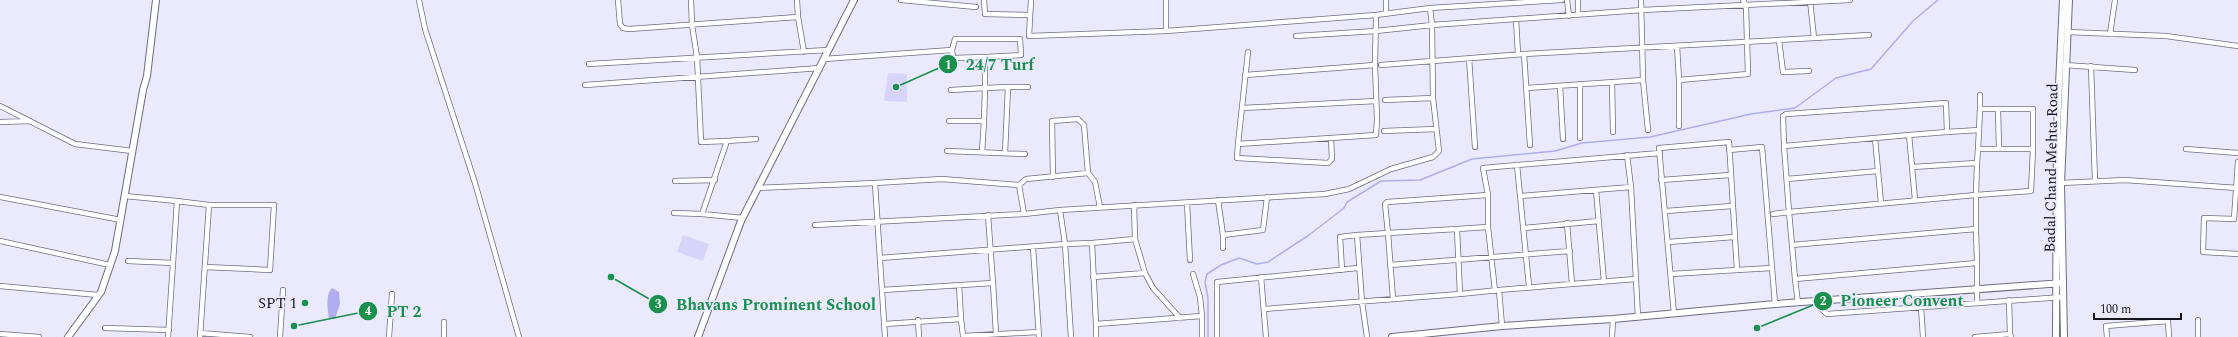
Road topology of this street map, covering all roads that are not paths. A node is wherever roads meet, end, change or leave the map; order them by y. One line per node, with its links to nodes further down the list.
1 (156, 0): 115 (street)
2 (419, 0): 268 (street)
3 (618, 0): 34 (street)
4 (691, 0): 34 (street)
5 (797, 0): 32 (street)
6 (854, 0): 48 (street)
7 (900, 0): 24 (street)
8 (984, 0): 29 (street)
9 (1031, 0): 29 (street)
10 (1166, 0): 36 (street)
11 (1386, 0): 27 (street)
12 (1562, 0): 21 (street)
13 (1567, 0): 31 (street)
14 (1578, 0): 28 (street)
15 (1641, 0): 26 (street)
16 (1743, 0): 23 (street)
17 (1850, 0): 22 (street)
18 (2063, 0): 219 (street)
19 (2069, 0): 38 (street, Badal Chand Mehta Road)
20 (2115, 0): 39 (street)
21 (1524, 1): 25 (street)
22 (1810, 2): 23 (street); 42 (street)
23 (1746, 6): 26 (street); 44 (street)
24 (976, 7)
25 (1430, 8): 27 (street); 35 (street)
26 (1642, 10): 28 (street); 47 (street)
27 (1386, 13): 30 (street)
28 (1578, 14): 31 (street)
29 (1030, 15): 36 (street)
30 (1376, 15): 36 (street); 37 (street)
31 (1569, 16): 33 (street)
32 (798, 17): 34 (street); 50 (street)
33 (1516, 19): 35 (street); 52 (street)
34 (692, 25): 54 (street)
35 (1432, 25): 37 (street); 58 (street)
36 (1166, 31)
37 (1376, 31): 41 (street); 60 (street)
38 (2067, 32): 39 (street); 62 (street, Badal Chand Mehta Road)
39 (2110, 34): 46 (street)
40 (1869, 35): 42 (street)
41 (1296, 36)
42 (1814, 38): 43 (street)
43 (1779, 40): 44 (street); 66 (street)
44 (1747, 42): 45 (street); 70 (street)
45 (1677, 46): 47 (street); 70 (street)
46 (2238, 46)
47 (1641, 48): 53 (street); 69 (street)
48 (828, 50): 50 (street); 57 (street)
49 (952, 50): 55 (street); 55 (street); 57 (street)
50 (804, 52): 54 (street)
51 (1248, 52): 67 (street)
52 (1518, 54): 53 (street); 56 (street)
53 (1524, 54): 78 (street)
54 (697, 57): 59 (street); 68 (street)
55 (985, 57): 77 (street)
56 (1469, 58): 58 (street); 109 (street)
57 (824, 59): 64 (street)
58 (1434, 61): 61 (street); 81 (street)
59 (589, 64)
60 (1375, 65): 67 (street); 83 (street)
61 (1382, 65)
62 (2066, 65): 63 (street); 137 (street, Badal Chand Mehta Road)
63 (2091, 66): 65 (street); 135 (street)
64 (820, 68): 68 (street); 140 (street)
65 (2135, 70)
66 (1809, 71)
67 (1245, 75): 85 (street)
68 (699, 77): 73 (street); 105 (street)
69 (1643, 80): 71 (street); 94 (street)
70 (1679, 80): 92 (street)
71 (1612, 82): 72 (street); 97 (street)
72 (1580, 84): 74 (street); 101 (street)
73 (585, 85)
74 (1560, 86): 78 (street); 103 (street)
75 (1008, 87): 76 (street); 77 (street); 118 (street)
76 (1028, 87)
77 (985, 88): 79 (street); 91 (street)
78 (1527, 88): 107 (street)
79 (951, 90)
80 (1980, 95): 86 (street)
81 (1433, 98): 82 (street); 93 (street)
82 (1384, 100)
83 (1376, 101): 85 (street); 100 (street)
84 (0, 106): 89 (street)
85 (1242, 108): 106 (street)
86 (1980, 109): 87 (street); 95 (street)
87 (1998, 109): 110 (street); 112 (street)
88 (949, 120): 91 (street)
89 (32, 121): 90 (street); 115 (street)
90 (0, 122)
91 (984, 122): 117 (street)
92 (1679, 126)
93 (1436, 129): 96 (street); 148 (street)
94 (1648, 130)
95 (1979, 130): 98 (street); 111 (street)
96 (1384, 131)
97 (1613, 132)
98 (1947, 132): 99 (street); 108 (street)
99 (1909, 135): 102 (street); 126 (street)
100 (1331, 138): 106 (street); 106 (street)
101 (1580, 138)
102 (1875, 138): 108 (street); 127 (street)
103 (1563, 139)
104 (756, 140): 105 (street)
105 (728, 141): 131 (street)
106 (1238, 144)
107 (1530, 145)
108 (1784, 146): 133 (street)
109 (1475, 147)
110 (1999, 148): 111 (street); 112 (street)
111 (1978, 149): 124 (street)
112 (2033, 149): 144 (street)
113 (2186, 149): 120 (street)
114 (1729, 150): 119 (street); 129 (street); 204 (street)
115 (132, 151): 145 (street)
116 (947, 151): 117 (street)
117 (982, 152): 118 (street)
118 (1005, 153): 121 (street)
119 (1660, 153): 122 (street); 132 (street)
120 (2238, 153)
121 (1025, 154)
122 (1627, 155): 125 (street); 139 (street)
123 (2238, 162): 141 (street)
124 (1977, 163): 126 (street); 144 (street)
125 (1518, 165): 143 (street); 146 (street)
126 (1912, 167): 150 (street)
127 (1878, 171): 133 (street); 153 (street)
128 (1088, 173): 130 (street); 130 (street); 157 (street)
129 (1730, 175): 132 (street); 156 (street)
130 (1053, 177): 138 (street)
131 (715, 180): 134 (street); 162 (street)
132 (1661, 180): 159 (street)
133 (1787, 180): 160 (street)
134 (675, 181)
135 (2095, 181): 137 (street); 141 (street)
136 (875, 183): 138 (street); 140 (street); 170 (street)
137 (2061, 183): 216 (street, Badal Chand Mehta Road)
138 (1019, 185): 163 (street)
139 (1632, 187): 142 (street); 212 (street)
140 (758, 188): 166 (street)
141 (2237, 188): 168 (street)
142 (1596, 190): 146 (street); 169 (street)
143 (1488, 195): 173 (street); 177 (street)
144 (1976, 195): 150 (street); 176 (street)
145 (125, 196): 151 (street); 167 (street)
146 (1520, 196): 174 (street)
147 (0, 197): 167 (street)
148 (1267, 197): 149 (street); 178 (street)
149 (1218, 200): 152 (street); 178 (street)
150 (1915, 200): 153 (street)
151 (177, 201): 154 (street); 198 (street)
152 (1187, 203): 155 (street); 195 (street)
153 (1881, 203): 160 (street)
154 (209, 204): 202 (street); 202 (street)
155 (1134, 205): 157 (street); 181 (street)
156 (1732, 206): 159 (street); 180 (street)
157 (1100, 207): 158 (street)
158 (1060, 210): 163 (street); 185 (street)
159 (1666, 211): 183 (street)
160 (1789, 212): 164 (street); 186 (street)
161 (674, 213): 162 (street)
162 (702, 214): 166 (street)
163 (1024, 214): 165 (street)
164 (1773, 214)
165 (988, 215): 170 (street); 189 (street)
166 (743, 218): 269 (street)
167 (121, 220): 200 (street)
168 (2236, 220): 191 (street)
169 (1599, 221): 171 (street); 214 (street)
170 (877, 223): 172 (street); 193 (street)
171 (1567, 223): 174 (street); 190 (street)
172 (814, 224)
173 (1488, 226): 175 (street); 194 (street)
174 (1523, 228): 192 (street)
175 (1457, 229): 177 (street); 197 (street)
176 (1976, 229): 186 (street); 199 (street)
177 (1388, 233): 179 (street); 201 (street)
178 (1223, 235): 188 (street)
179 (1357, 235): 203 (street); 205 (street)
180 (1734, 237): 183 (street); 206 (street)
181 (1135, 239): 184 (street); 207 (street)
182 (0, 241): 200 (street)
183 (1668, 242): 209 (street)
184 (1092, 243): 185 (street); 210 (street)
185 (1065, 244): 187 (street); 272 (street)
186 (1792, 244): 213 (street)
187 (1033, 247): 189 (street); 256 (street)
188 (1223, 248)
189 (991, 250): 193 (street); 215 (street)
190 (1570, 251): 192 (street); 218 (street)
191 (2238, 254)
192 (1526, 255): 194 (street); 221 (street)
193 (880, 258): 224 (street)
194 (1492, 258): 197 (street); 225 (street)
195 (1190, 260)
196 (128, 261): 198 (street)
197 (1458, 261): 201 (street); 227 (street)
198 (173, 263): 253 (street)
199 (1977, 263): 213 (street); 222 (street)
200 (110, 265): 228 (street)
201 (1390, 265): 231 (street)
202 (205, 267): 257 (street)
203 (1358, 268): 205 (street); 234 (street)
204 (1772, 268): 206 (street); 237 (street)
205 (1342, 270): 211 (street)
206 (1737, 270): 209 (street)
207 (1145, 273): 210 (street); 244 (street)
208 (1193, 274): 241 (street)
209 (1671, 274): 240 (street)
210 (1093, 277): 250 (street)
211 (1261, 277): 239 (street); 275 (street)
212 (1636, 279): 214 (street); 242 (street)
213 (1795, 279): 236 (street)
214 (1604, 282): 218 (street)
215 (993, 283): 217 (street); 255 (street)
216 (2063, 283): 219 (street); 229 (street, Badal Chand Mehta Road)
217 (959, 284): 224 (street); 243 (street)
218 (1572, 284): 221 (street)
219 (2056, 284): 222 (street); 230 (street)
220 (0, 286): 228 (street)
221 (1529, 286): 225 (street)
222 (1977, 288): 233 (street); 235 (street)
223 (283, 290): 265 (street)
224 (882, 290): 249 (street)
225 (1497, 290): 227 (street); 251 (street)
226 (392, 294): 266 (street)
227 (1460, 294): 231 (street)
228 (98, 295): 262 (street)
229 (2063, 297): 230 (street); 283 (street, Badal Chand Mehta Road)
230 (2056, 298): 232 (street); 282 (street)
231 (1393, 299): 234 (street)
232 (2009, 300): 235 (street); 259 (street)
233 (1813, 301): 236 (street); 238 (street)
234 (1362, 302): 239 (street); 277 (street)
235 (1978, 302): 238 (street)
236 (1798, 303): 237 (street)
237 (1775, 304): 240 (street)
238 (1921, 307): 280 (street)
239 (1264, 309): 276 (street)
240 (1674, 314): 242 (street)
241 (1202, 316): 244 (street); 274 (street)
242 (1638, 317): 245 (street)
243 (961, 318): 246 (street); 260 (street)
244 (1180, 318): 250 (street)
245 (1613, 319): 251 (street); 279 (street)
246 (918, 320): 249 (street); 271 (street)
247 (2198, 320): 286 (street)
248 (444, 322): 267 (street)
249 (884, 324): 270 (street)
250 (1096, 324): 273 (street)
251 (1502, 326): 258 (street)
252 (105, 328): 253 (street)
253 (169, 330): 263 (street)
254 (0, 334): 261 (street)
255 (996, 334): 256 (street); 260 (street)
256 (1039, 334)
257 (200, 335): 264 (street)
258 (1426, 335): 278 (street)
259 (2010, 335): 281 (street)
260 (963, 336)
261 (39, 337)
262 (68, 337)
263 (168, 337)
264 (250, 337)
265 (280, 337)
266 (389, 337)
267 (444, 337)
268 (519, 337)
269 (698, 337)
270 (885, 337)
271 (919, 337)
272 (1071, 337)
273 (1096, 337)
274 (1202, 337)
275 (1217, 337)
276 (1266, 337)
277 (1367, 337)
278 (1392, 337)
279 (1612, 337)
280 (1923, 337)
281 (1976, 337)
282 (2056, 337)
283 (2064, 337)
284 (2107, 337): 285 (street)
285 (2169, 337)
286 (2198, 337)

